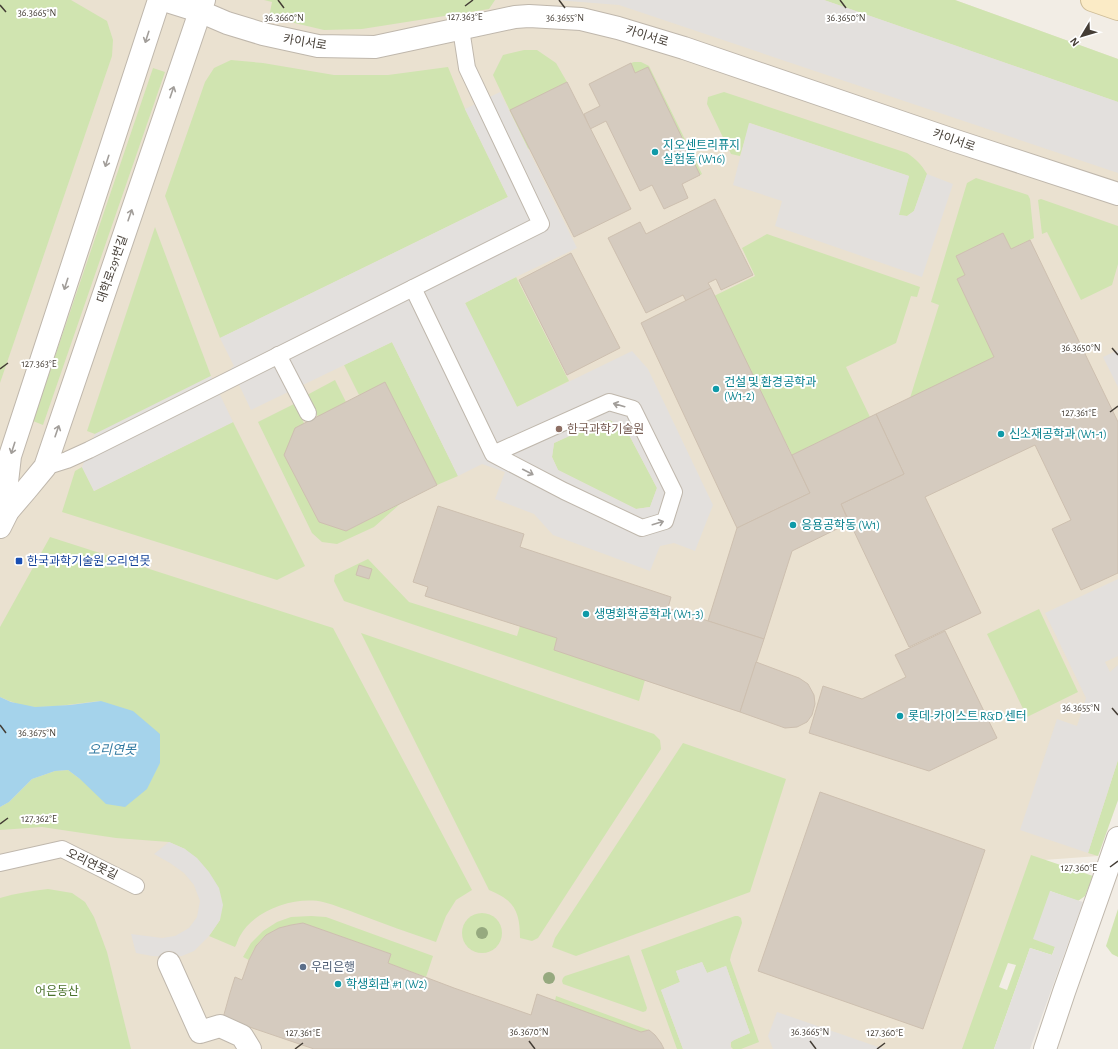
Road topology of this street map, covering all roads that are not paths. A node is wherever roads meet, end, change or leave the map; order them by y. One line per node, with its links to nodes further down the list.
1 (159, 0): 13 (street, one-way to 13)
2 (164, 0): 4 (street, 카이서로)
3 (1092, 0): 5 (main road)
4 (202, 5): 6 (street, 카이서로); 12 (street, 대학로291번길, one-way to 4)
5 (1118, 9)
6 (461, 29): 7 (street, 카이서로); 8 (lane)
7 (1118, 194)
8 (413, 288): 9 (lane); 11 (lane)
9 (278, 355): 10 (lane); 12 (lane)
10 (308, 413)
11 (493, 454): 11 (lane, one-way to 11)
12 (44, 467): 13 (street, 대학로291번길)
13 (4, 519)
14 (1118, 838): 19 (street)
15 (0, 864): 16 (lane, 오리연못길)
16 (136, 886)
17 (169, 963): 18 (street)
18 (250, 1049)
19 (1045, 1049)

